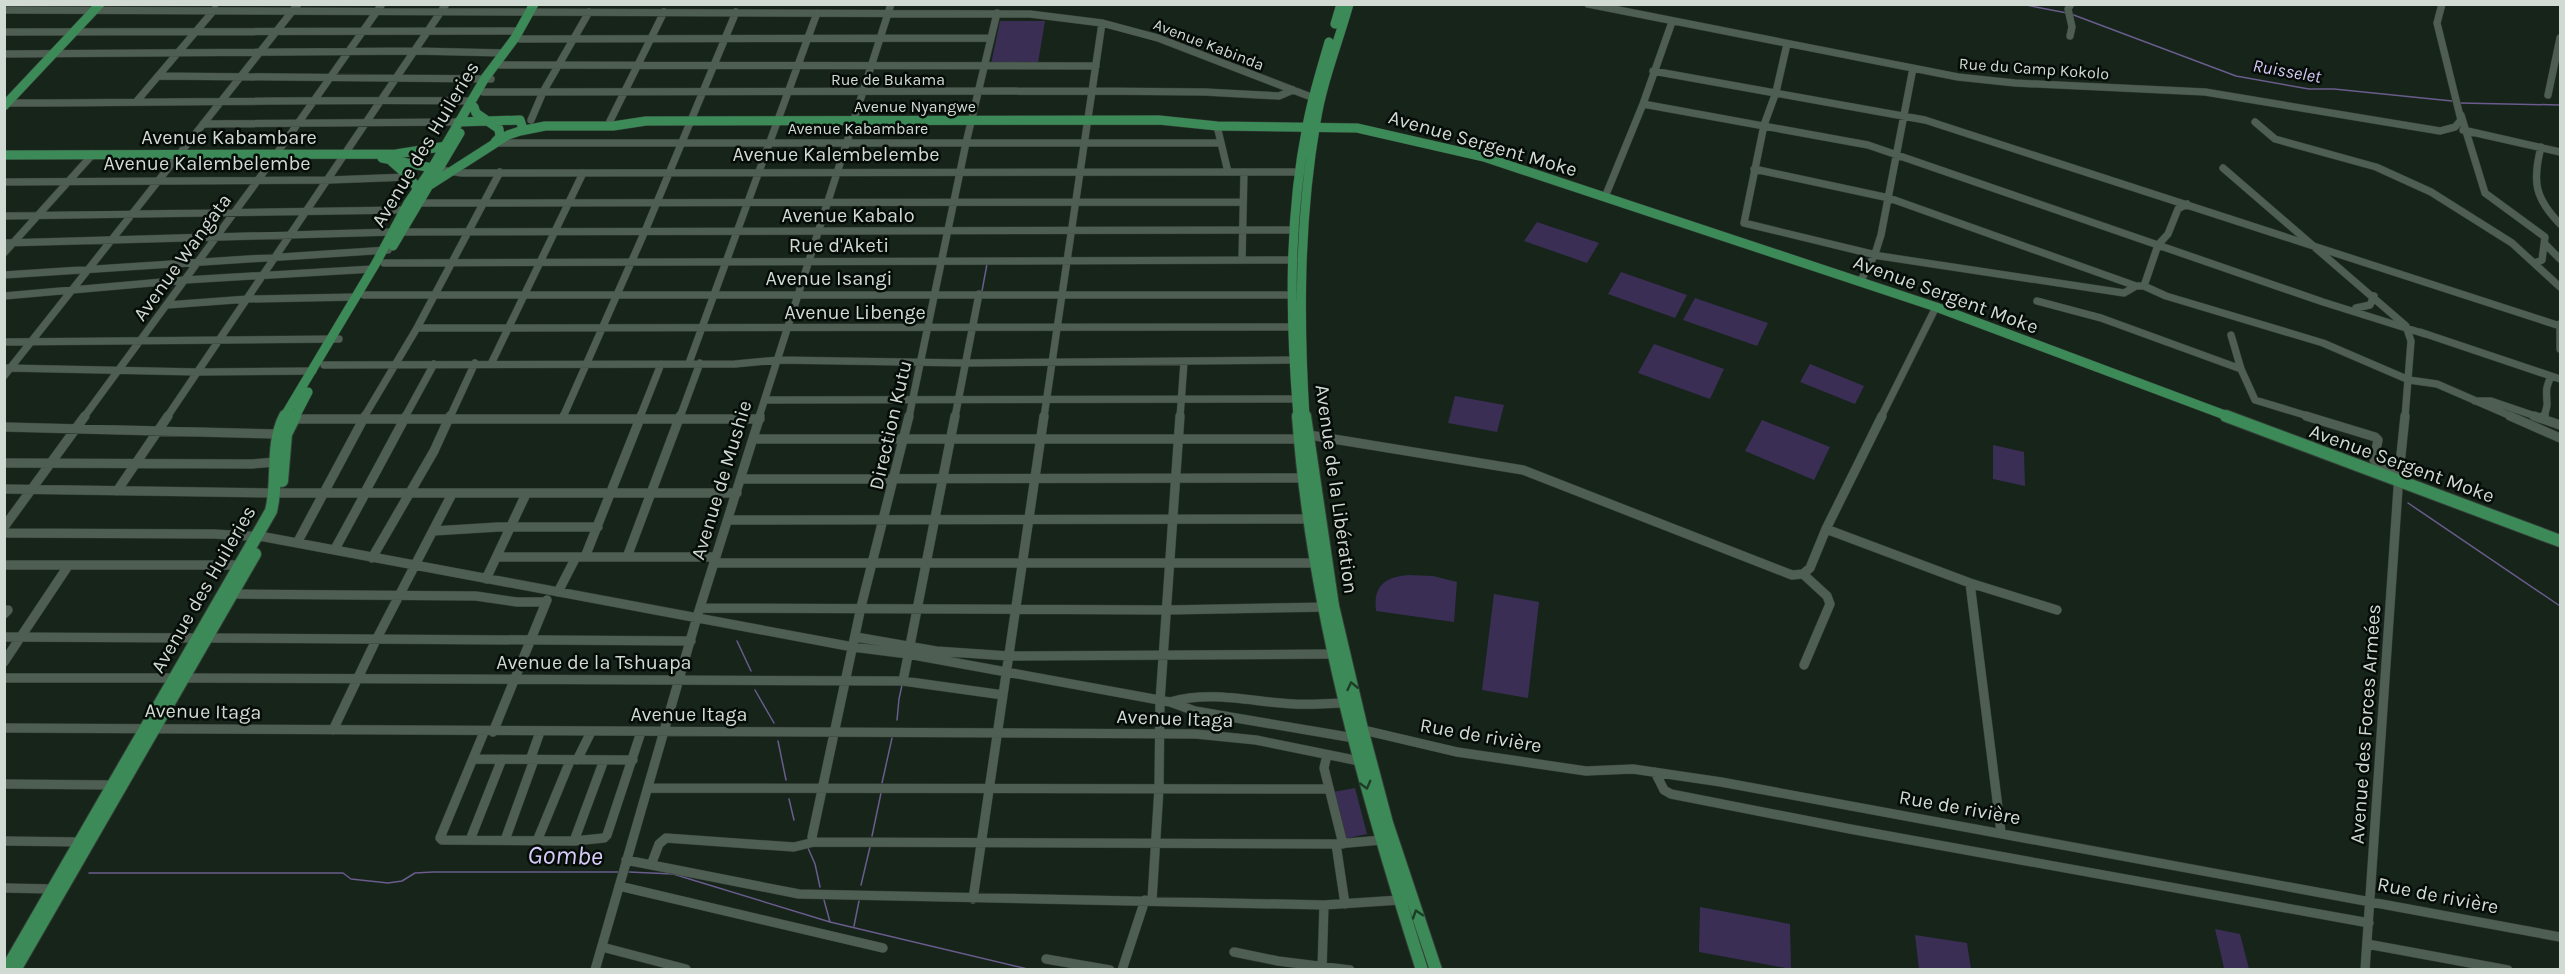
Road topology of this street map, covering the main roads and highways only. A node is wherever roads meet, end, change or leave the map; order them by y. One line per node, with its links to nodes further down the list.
1 (1341, 4): 7 (main road, Avenue de la Libération)
2 (1349, 4): 7 (main road, Avenue de la Libération)
3 (97, 7): 9 (main road)
4 (535, 8): 5 (main road, Avenue des Huileries)
5 (519, 35): 6 (main road, Avenue des Huileries); 6 (main road, Avenue des Huileries)
6 (488, 78): 8 (main road, Avenue des Huileries); 8 (main road, Avenue des Huileries)
7 (1317, 100): 12 (main road, Avenue de la Libération)
8 (472, 104): 10 (main road); 11 (main road, Avenue des Huileries)
9 (6, 105)
10 (488, 121): 11 (main road, Avenue Nyangwe); 13 (main road, Avenue Nyangwe); 14 (main road)
11 (461, 123): 15 (main road, Avenue des Huileries)
12 (1311, 126): 13 (main road, Avenue Nyangwe); 20 (main road, Avenue de la Libération); 31 (main road, Avenue Sergent Moke)
13 (523, 129): 14 (main road, Avenue Nyangwe)
14 (495, 142): 21 (main road, Avenue Nyangwe)
15 (449, 146): 16 (main road, Avenue Kabambare); 19 (main road, Avenue des Huileries)
16 (4, 155)
17 (378, 157): 18 (main road, Avenue Kalembelembe)
18 (391, 160): 19 (main road, Avenue Kalembelembe); 22 (main road)
19 (436, 169): 21 (main road, Avenue des Huileries); 22 (main road, Avenue des Huileries)
20 (1304, 172): 26 (main road, Avenue de la Libération); 26 (main road, Avenue de la Libération)
21 (430, 185): 23 (main road, Avenue des Huileries)
22 (418, 189): 23 (main road, Avenue des Huileries)
23 (397, 232): 24 (main road, Avenue des Huileries)
24 (387, 250): 25 (main road, Avenue des Huileries); 25 (main road, Avenue des Huileries)
25 (360, 296): 27 (main road, Avenue des Huileries)
26 (1297, 327): 29 (main road, Avenue de la Libération); 29 (main road, Avenue de la Libération)
27 (335, 339): 28 (main road, Avenue des Huileries); 28 (main road, Avenue des Huileries)
28 (288, 419): 30 (main road, Avenue des Huileries); 30 (main road, Avenue des Huileries)
29 (1303, 436): 33 (main road, Avenue de la Libération); 33 (main road, Avenue de la Libération)
30 (278, 493): 32 (main road, Avenue des Huileries)
31 (2560, 541)
32 (243, 565): 34 (main road, Avenue des Huileries); 34 (main road, Avenue des Huileries)
33 (1329, 607): 36 (main road, Avenue de la Libération, one-way to 33); 36 (main road, Avenue de la Libération)
34 (202, 638): 35 (main road, Avenue des Huileries)
35 (150, 728): 38 (main road, Avenue des Huileries); 38 (main road, Avenue des Huileries)
36 (1356, 732): 37 (main road, Avenue de la Libération)
37 (1365, 762): 42 (main road, Avenue de la Libération, one-way to 42); 43 (main road, Avenue de la Libération, one-way to 37)
38 (85, 842): 39 (main road, Avenue des Huileries); 41 (main road, Avenue des Huileries)
39 (10, 956): 40 (main road, Avenue des Huileries)
40 (6, 969)
41 (15, 969)
42 (1420, 969)
43 (1436, 969)

